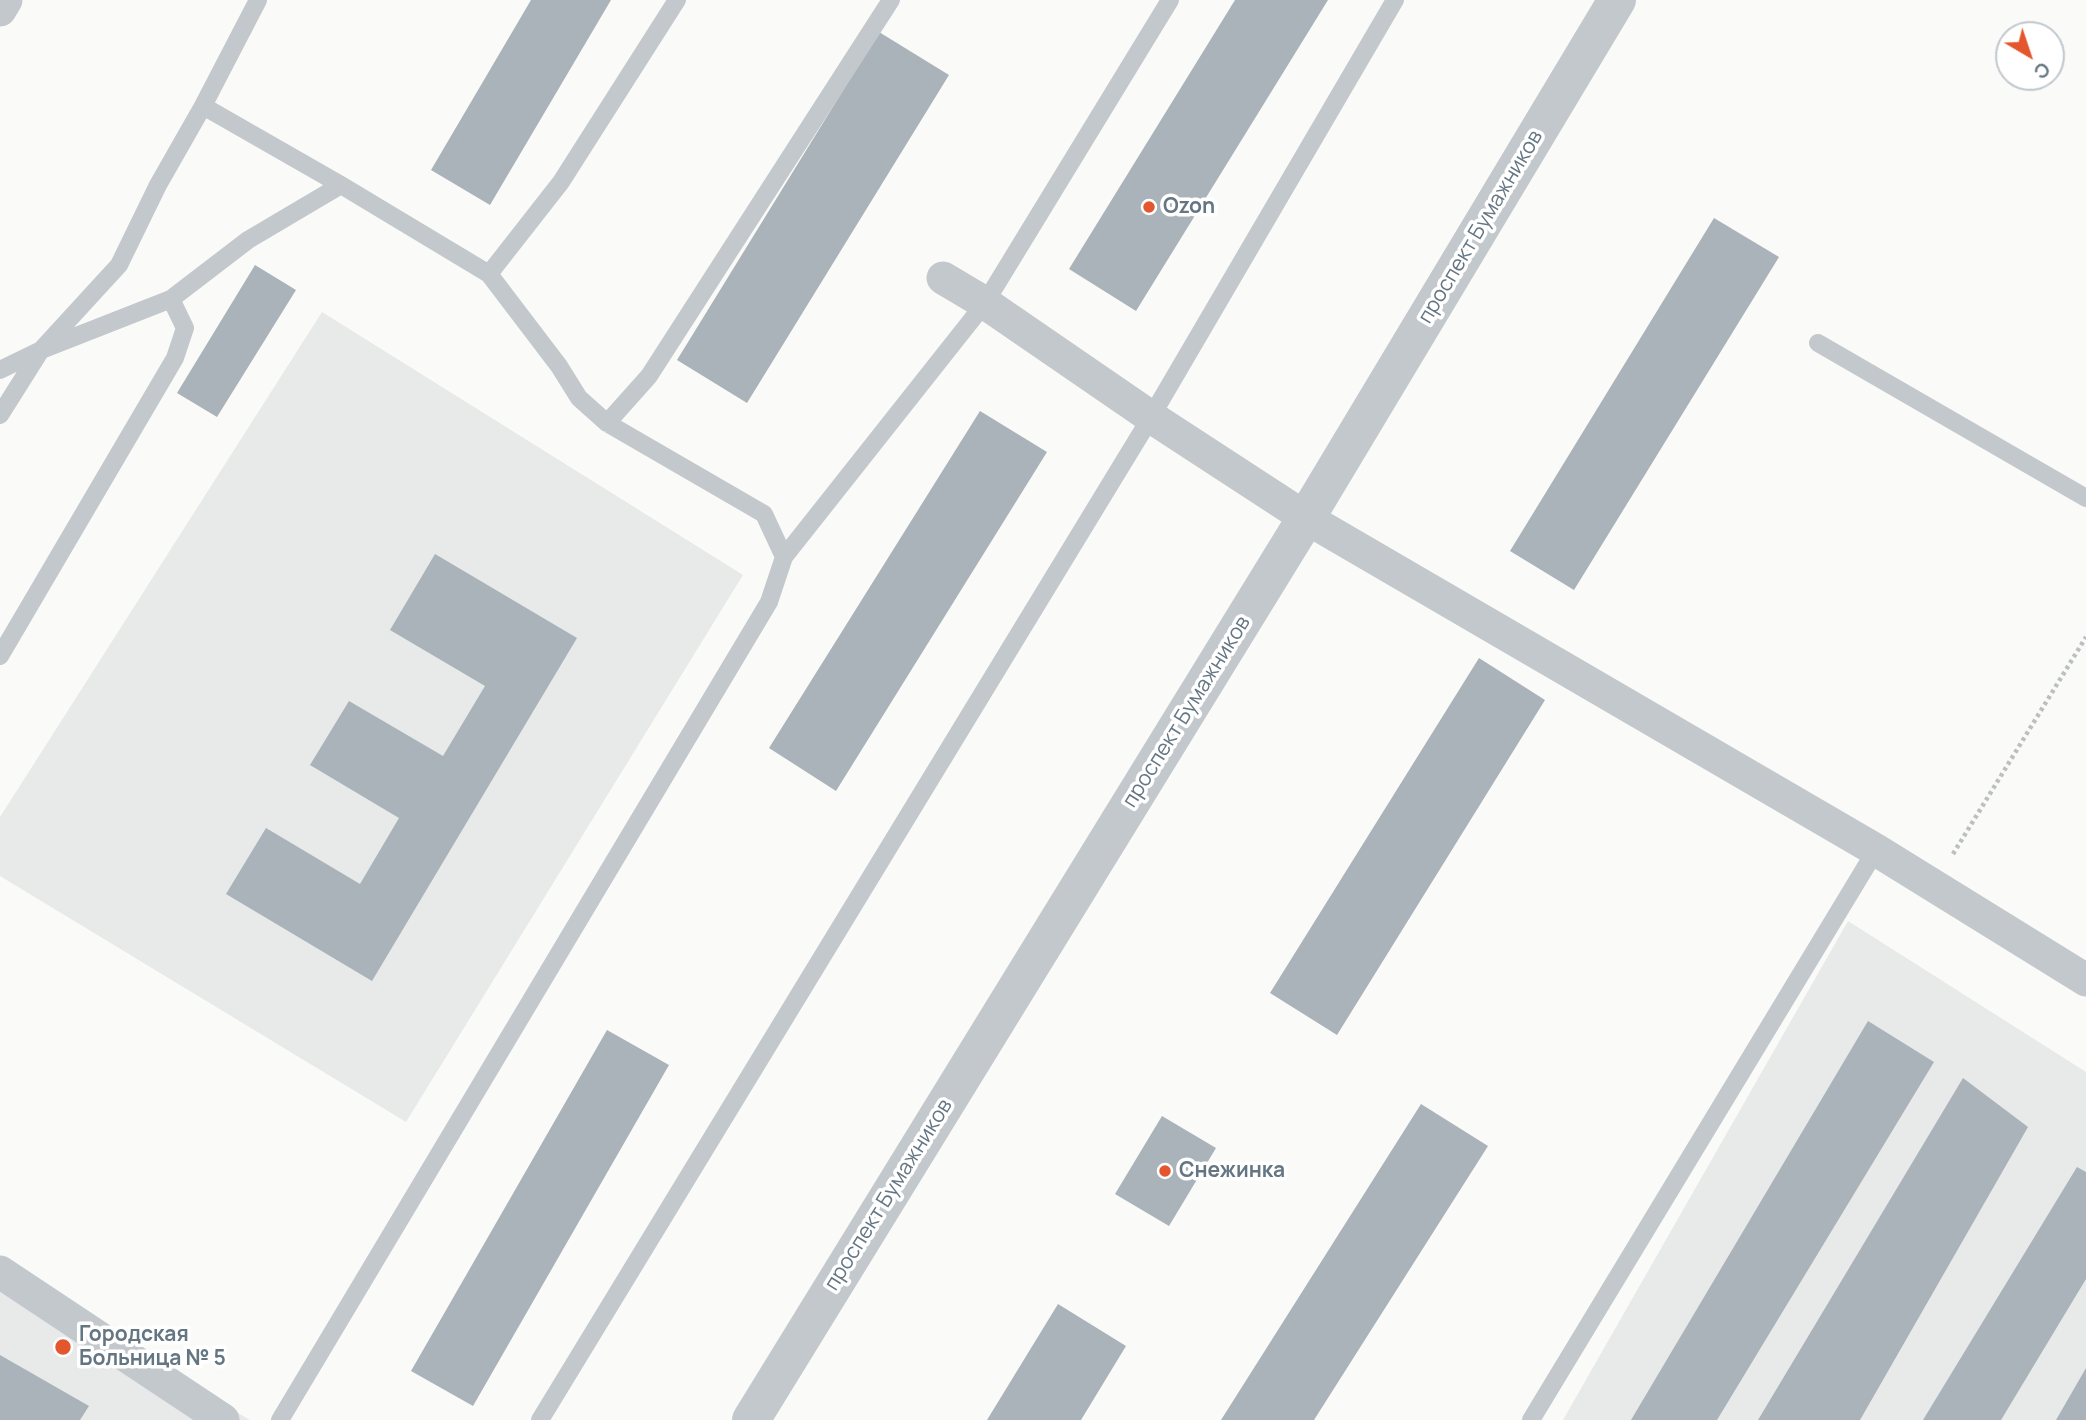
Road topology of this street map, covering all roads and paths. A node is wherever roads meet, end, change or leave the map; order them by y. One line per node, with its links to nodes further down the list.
1 (6, 0): 8 (street)
2 (258, 0): 9 (lane)
3 (677, 0): 11 (lane)
4 (891, 0): 20 (lane)
5 (1170, 0): 14 (lane)
6 (1395, 0): 19 (lane)
7 (1617, 0): 22 (street, проспект Бумажников)
8 (0, 10)
9 (203, 106): 10 (lane); 16 (lane)
10 (341, 185): 11 (lane); 13 (lane)
11 (489, 274): 20 (lane)
12 (943, 278): 14 (street)
13 (171, 299): 16 (lane); 25 (lane)
14 (985, 303): 19 (street); 23 (lane)
15 (1818, 343): 21 (lane)
16 (41, 350): 17 (lane); 18 (lane)
17 (0, 370)
18 (0, 415)
19 (1151, 417): 22 (street); 32 (lane)
20 (607, 423): 23 (lane)
21 (2086, 498)
22 (1306, 518): 26 (street); 33 (street, проспект Бумажников)
23 (784, 556): 31 (lane)
24 (2086, 637): 27 (path)
25 (0, 656)
26 (1876, 850): 27 (street); 34 (lane)
27 (1933, 886): 28 (street)
28 (2086, 980)
29 (0, 1272): 30 (street)
30 (223, 1420)
31 (280, 1420)
32 (540, 1420)
33 (751, 1420)
34 (1531, 1420)

